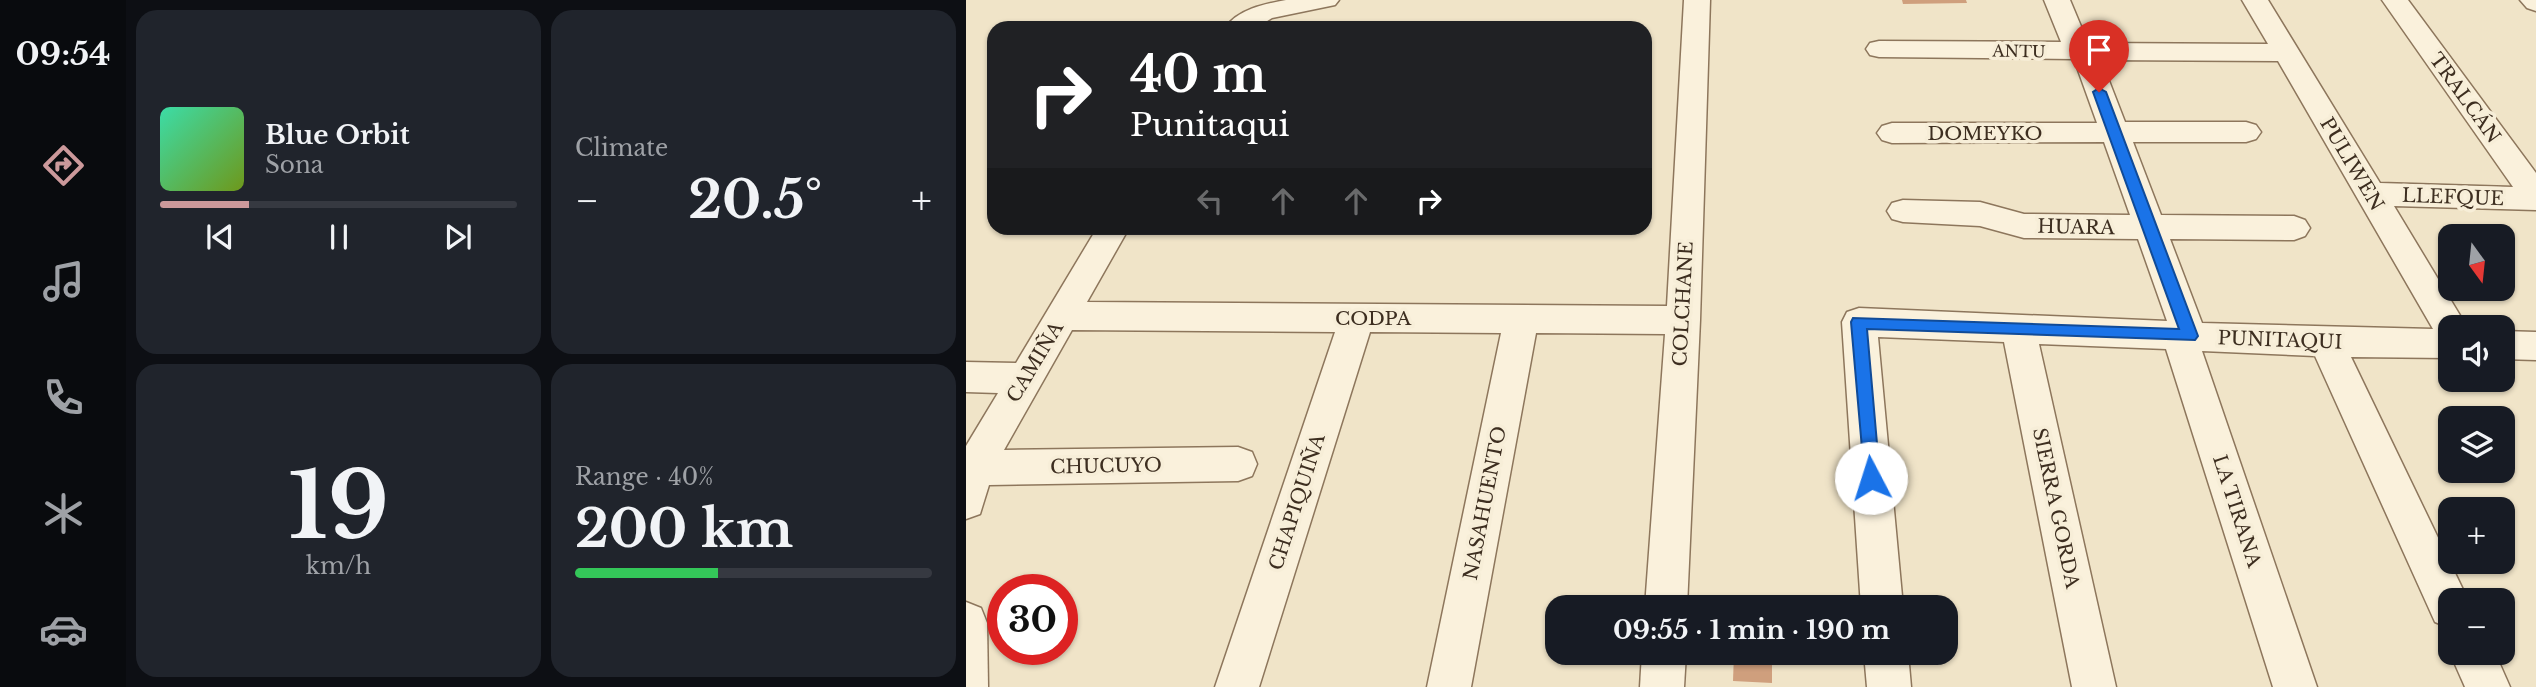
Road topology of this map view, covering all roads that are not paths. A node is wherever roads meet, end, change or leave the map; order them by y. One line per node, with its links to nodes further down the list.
1 (1326, 0): 6 (street)
2 (1697, 0): 23 (street, COLCHANE)
3 (2057, 0): 8 (street, LA TIRANA)
4 (2255, 0): 9 (street, PULIWEN)
5 (2395, 0): 14 (street, TRALCÁN)
6 (1249, 21)
7 (1880, 49): 8 (street, ANTU)
8 (2081, 52): 9 (street, ANTU); 10 (street, LA TIRANA)
9 (2285, 53): 13 (street, PULIWEN)
10 (2114, 132): 11 (street, DOMEYKO); 12 (street, DOMEYKO); 16 (street, LA TIRANA)
11 (2246, 132)
12 (1892, 133)
13 (2371, 194): 14 (street, LLEFQUE); 19 (street, PULIWEN)
14 (2536, 197)
15 (1903, 211): 16 (street, HUARA)
16 (2150, 228): 17 (street, HUARA); 25 (street, LA TIRANA)
17 (2294, 228)
18 (1109, 235): 20 (street, CAMIÑA)
19 (2443, 315)
20 (1062, 316): 21 (street, CODPA); 31 (street, CAMIÑA)
21 (1357, 318): 22 (street, CODPA); 42 (street, CHAPIQUIÑA)
22 (1521, 319): 23 (street, CODPA); 43 (street, NASAHUENTO)
23 (1683, 320): 35 (street, COLCHANE)
24 (2018, 328): 25 (street, PUNITAQUI); 36 (street, PUNITAQUI); 46 (street, SIERRA GORDA)
25 (2184, 336): 26 (street, PUNITAQUI); 47 (street, LA TIRANA)
26 (2326, 342): 27 (street, PUNITAQUI); 34 (street)
27 (2438, 344)
28 (2515, 345): 29 (street)
29 (2536, 346)
30 (966, 377): 31 (street)
31 (1024, 378): 33 (street, CAMIÑA)
32 (1238, 464): 33 (street, CHUCUYO)
33 (970, 484)
34 (2441, 588)
35 (1668, 595)
36 (1881, 595)
37 (966, 623): 41 (street)
38 (1663, 665): 44 (street)
39 (1887, 665): 45 (street)
40 (2478, 665): 48 (street)
41 (967, 687)
42 (1237, 687)
43 (1449, 687)
44 (1662, 687)
45 (1889, 687)
46 (2094, 687)
47 (2295, 687)
48 (2488, 687)

